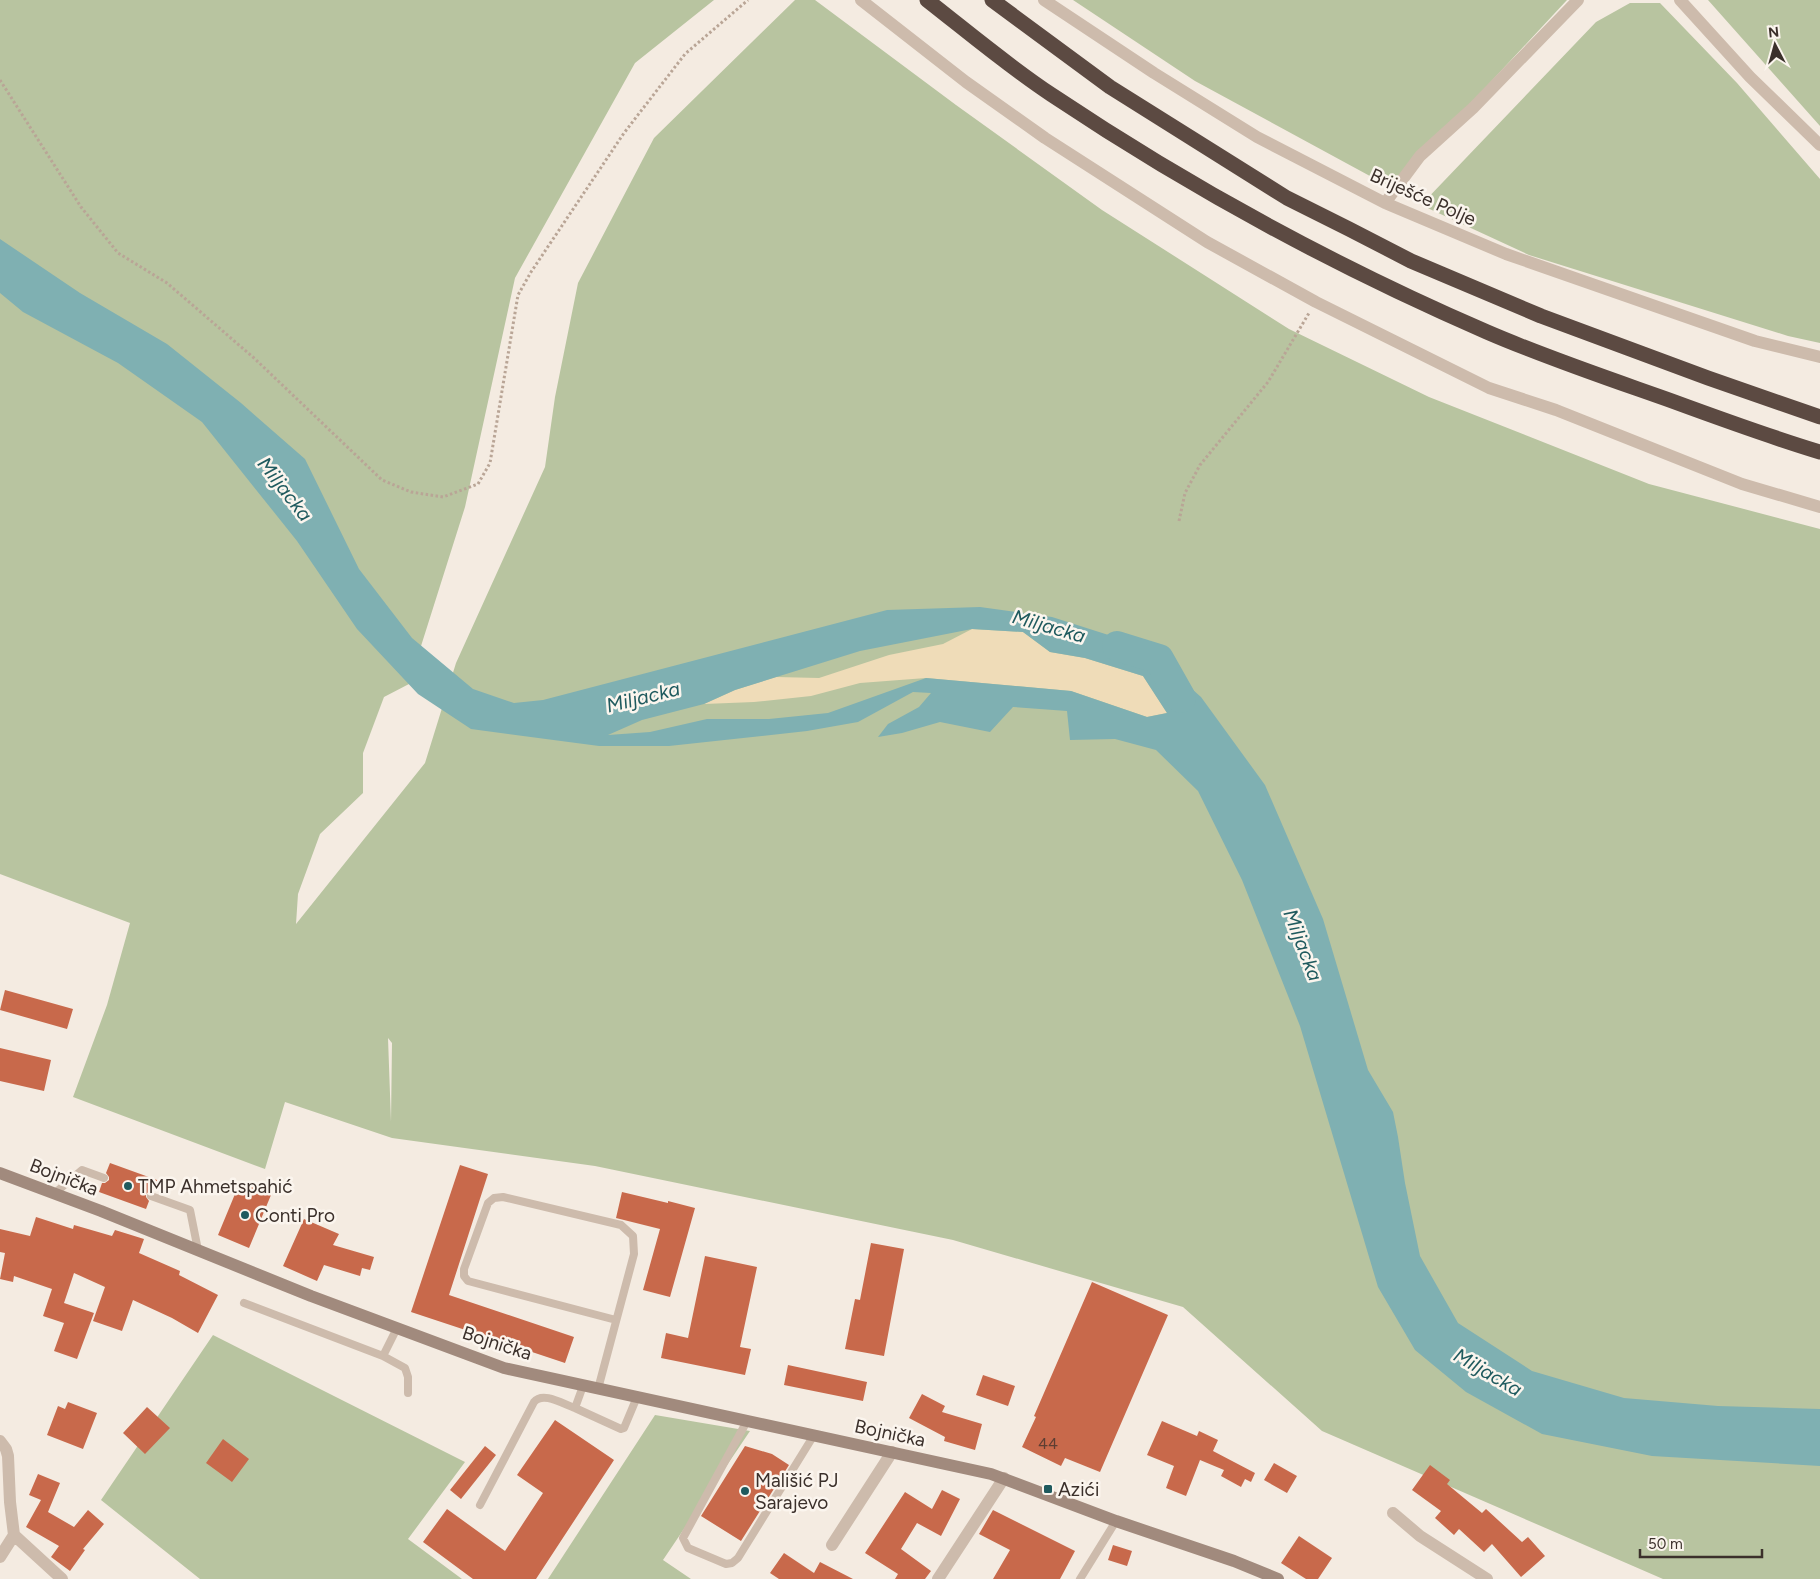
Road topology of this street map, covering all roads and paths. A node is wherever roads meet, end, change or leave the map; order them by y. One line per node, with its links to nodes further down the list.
1 (748, 0): 8 (path)
2 (861, 0): 11 (street)
3 (927, 0): 14 (highway)
4 (992, 0): 13 (highway)
5 (1044, 0): 10 (street, Briješće Polje)
6 (1578, 0): 10 (street)
7 (1680, 0): 9 (street)
8 (0, 80)
9 (1820, 145)
10 (1385, 203): 12 (street, Briješće Polje)
11 (1316, 302): 15 (street); 16 (path)
12 (1820, 357)
13 (1820, 417)
14 (1820, 452)
15 (1820, 507)
16 (1180, 521)
17 (0, 1173): 19 (main road, Bojnička)
18 (104, 1178): 19 (lane)
19 (55, 1193): 21 (main road, Bojnička)
20 (151, 1196): 21 (lane)
21 (198, 1250): 24 (main road, Bojnička)
22 (244, 1303): 25 (lane)
23 (616, 1320): 23 (lane); 27 (lane)
24 (397, 1328): 25 (lane); 26 (main road, Bojnička)
25 (383, 1356): 28 (lane)
26 (583, 1386): 27 (main road, Bojnička); 30 (lane)
27 (598, 1389): 29 (main road, Bojnička)
28 (408, 1393)
29 (637, 1398): 30 (lane); 31 (main road, Bojnička)
30 (575, 1408): 36 (lane)
31 (748, 1421): 32 (main road, Bojnička); 32 (lane)
32 (814, 1435): 34 (main road, Bojnička)
33 (0, 1441): 39 (street)
34 (892, 1452): 35 (main road, Bojnička); 40 (street)
35 (1004, 1478): 38 (main road, Bojnička); 44 (street)
36 (480, 1505)
37 (1393, 1512): 46 (street)
38 (1116, 1521): 42 (main road, Bojnička); 45 (lane)
39 (14, 1535): 41 (street); 43 (street)
40 (832, 1545)
41 (0, 1557)
42 (1274, 1578)
43 (62, 1579)
44 (938, 1579)
45 (1080, 1579)
46 (1487, 1579)

